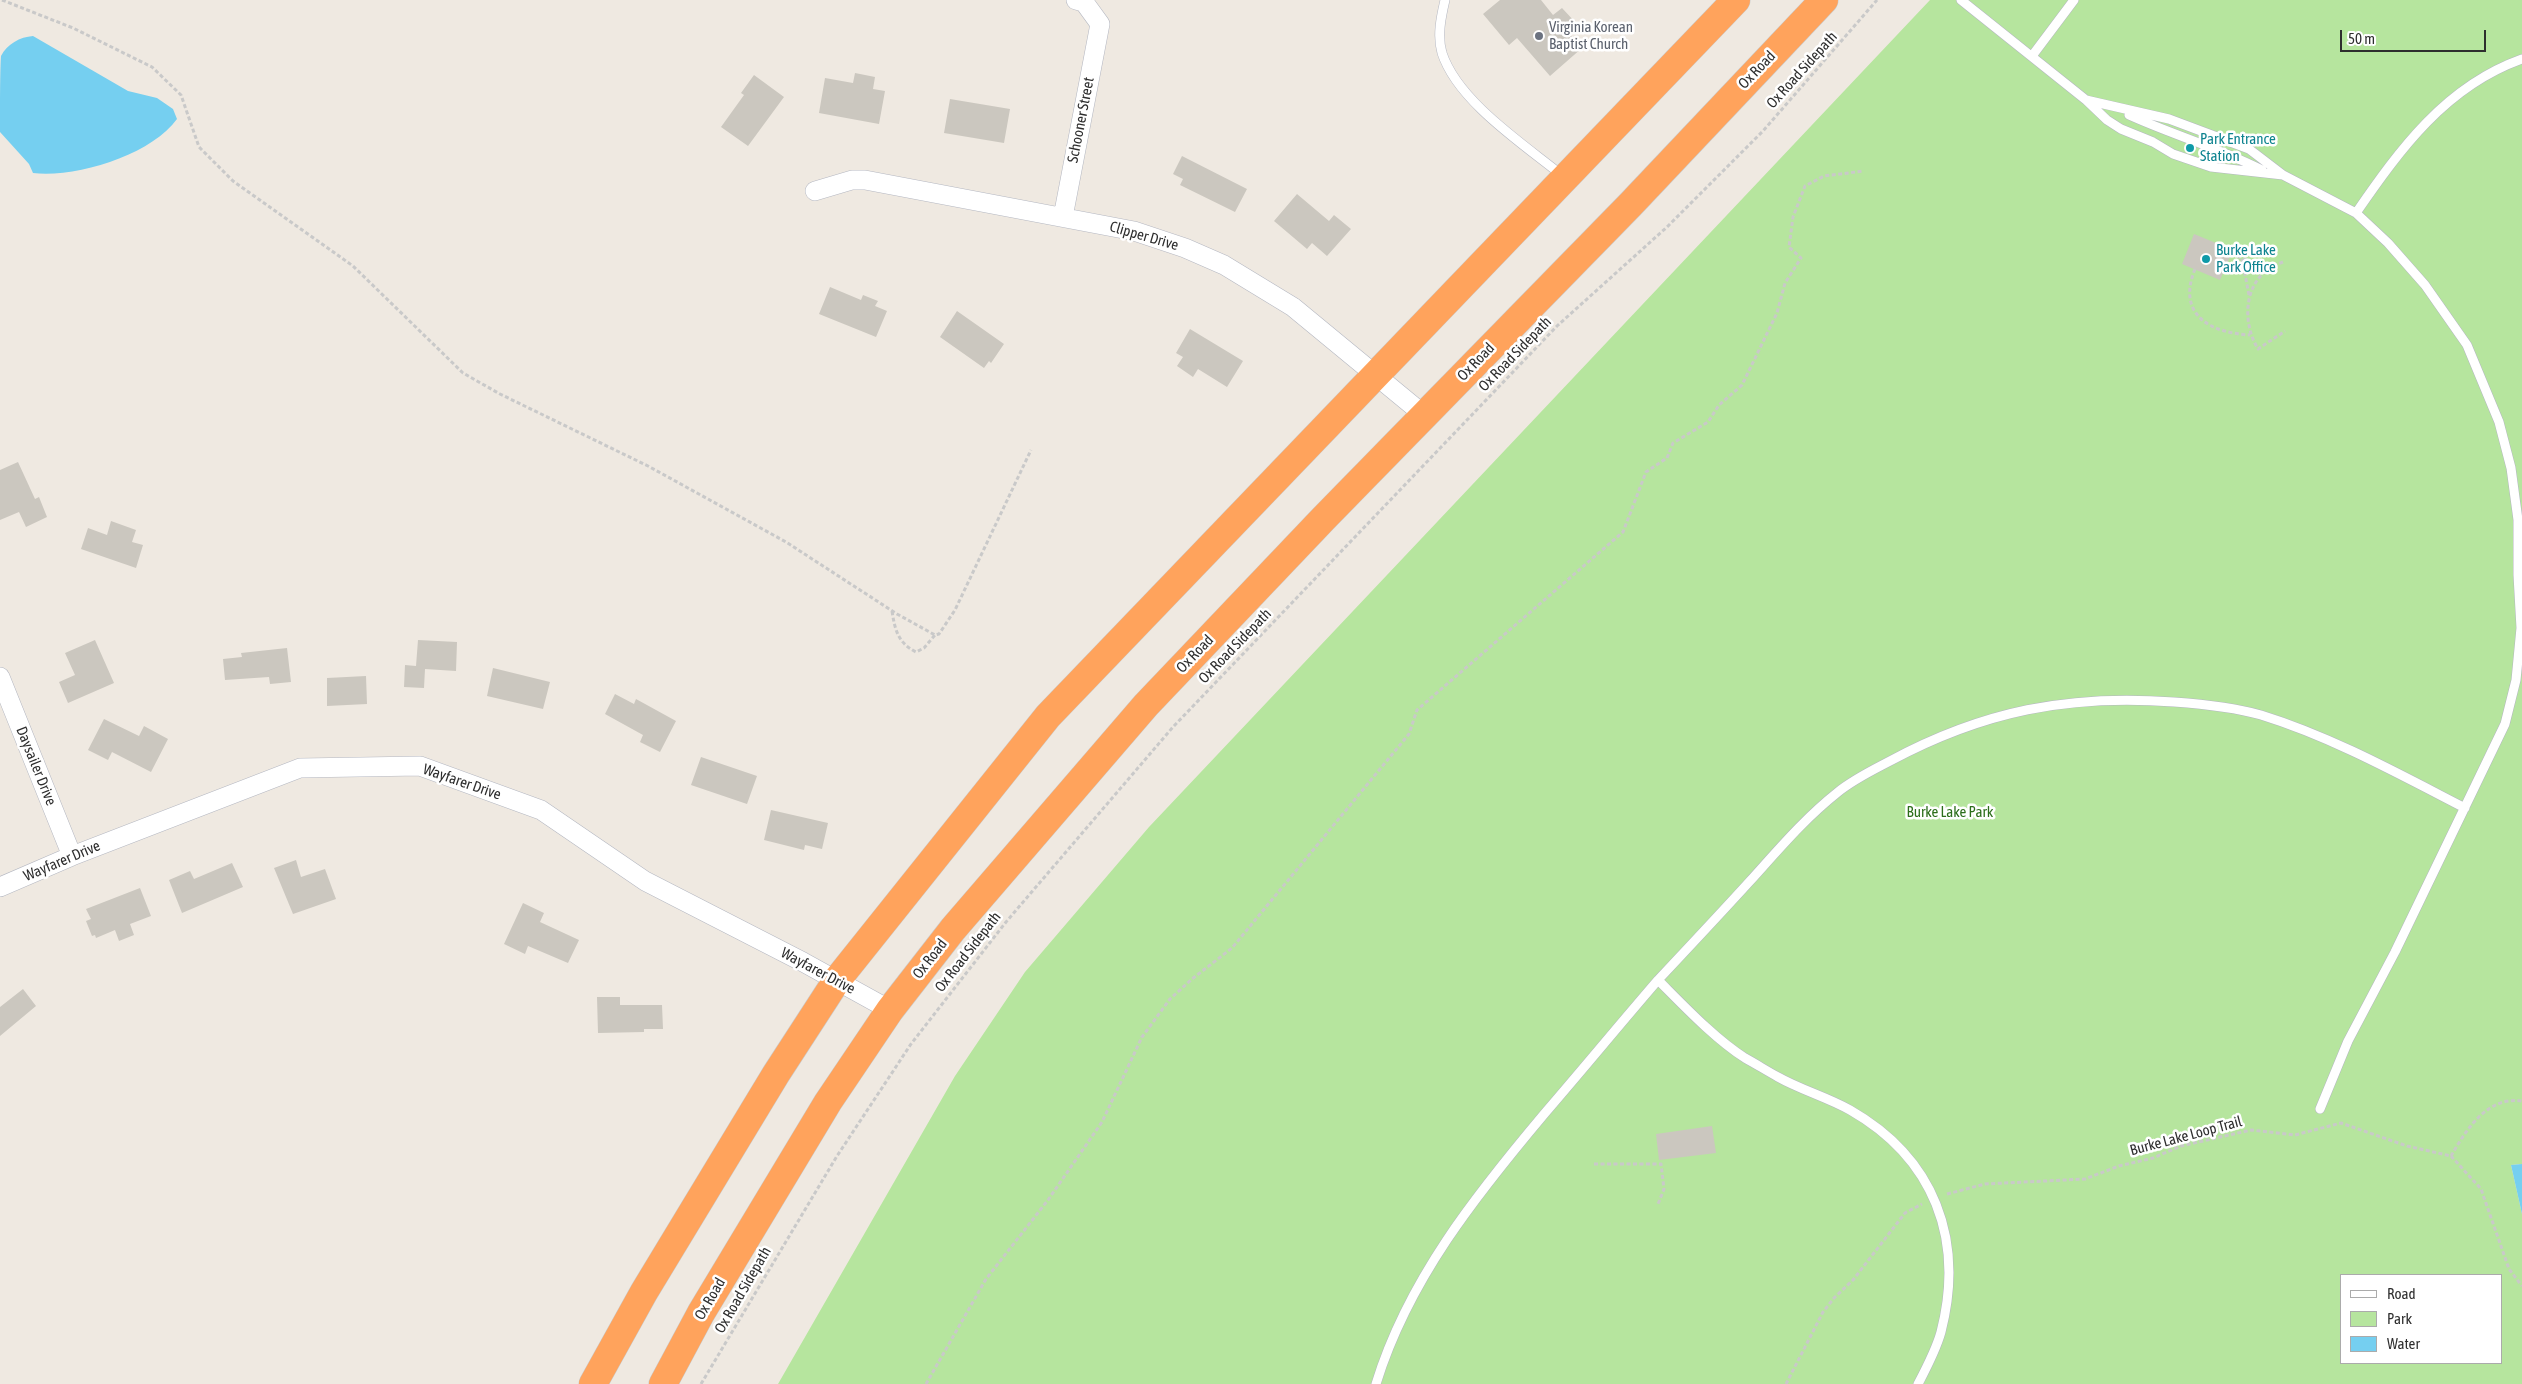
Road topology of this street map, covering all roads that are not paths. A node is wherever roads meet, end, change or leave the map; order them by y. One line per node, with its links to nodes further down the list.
1 (1076, 0): 16 (street, Schooner Street)
2 (1445, 0): 13 (lane)
3 (1736, 0): 13 (highway)
4 (1824, 0): 18 (highway, Ox Road)
5 (1961, 0): 7 (lane)
6 (2074, 0): 7 (lane)
7 (2032, 56): 9 (lane)
8 (2522, 59): 15 (lane)
9 (2086, 100): 10 (lane); 11 (lane)
10 (2115, 108): 11 (lane); 12 (lane)
11 (2267, 172): 12 (lane)
12 (2283, 175): 15 (lane)
13 (1565, 178): 17 (highway)
14 (815, 191): 16 (street, Clipper Drive)
15 (2356, 212): 20 (lane)
16 (1063, 217): 17 (street, Clipper Drive)
17 (1375, 374): 18 (street, Clipper Drive); 23 (highway)
18 (1424, 414): 25 (highway, Ox Road)
19 (0, 677): 21 (street, Daysailer Drive)
20 (2465, 808): 24 (lane); 26 (lane)
21 (72, 856): 22 (street, Wayfarer Drive); 23 (street, Wayfarer Drive)
22 (0, 887)
23 (837, 980): 25 (street, Wayfarer Drive); 27 (highway)
24 (1658, 980): 29 (lane); 30 (lane)
25 (890, 1010): 28 (highway, Ox Road)
26 (2320, 1110)
27 (593, 1384)
28 (664, 1384)
29 (1376, 1384)
30 (1918, 1384)

